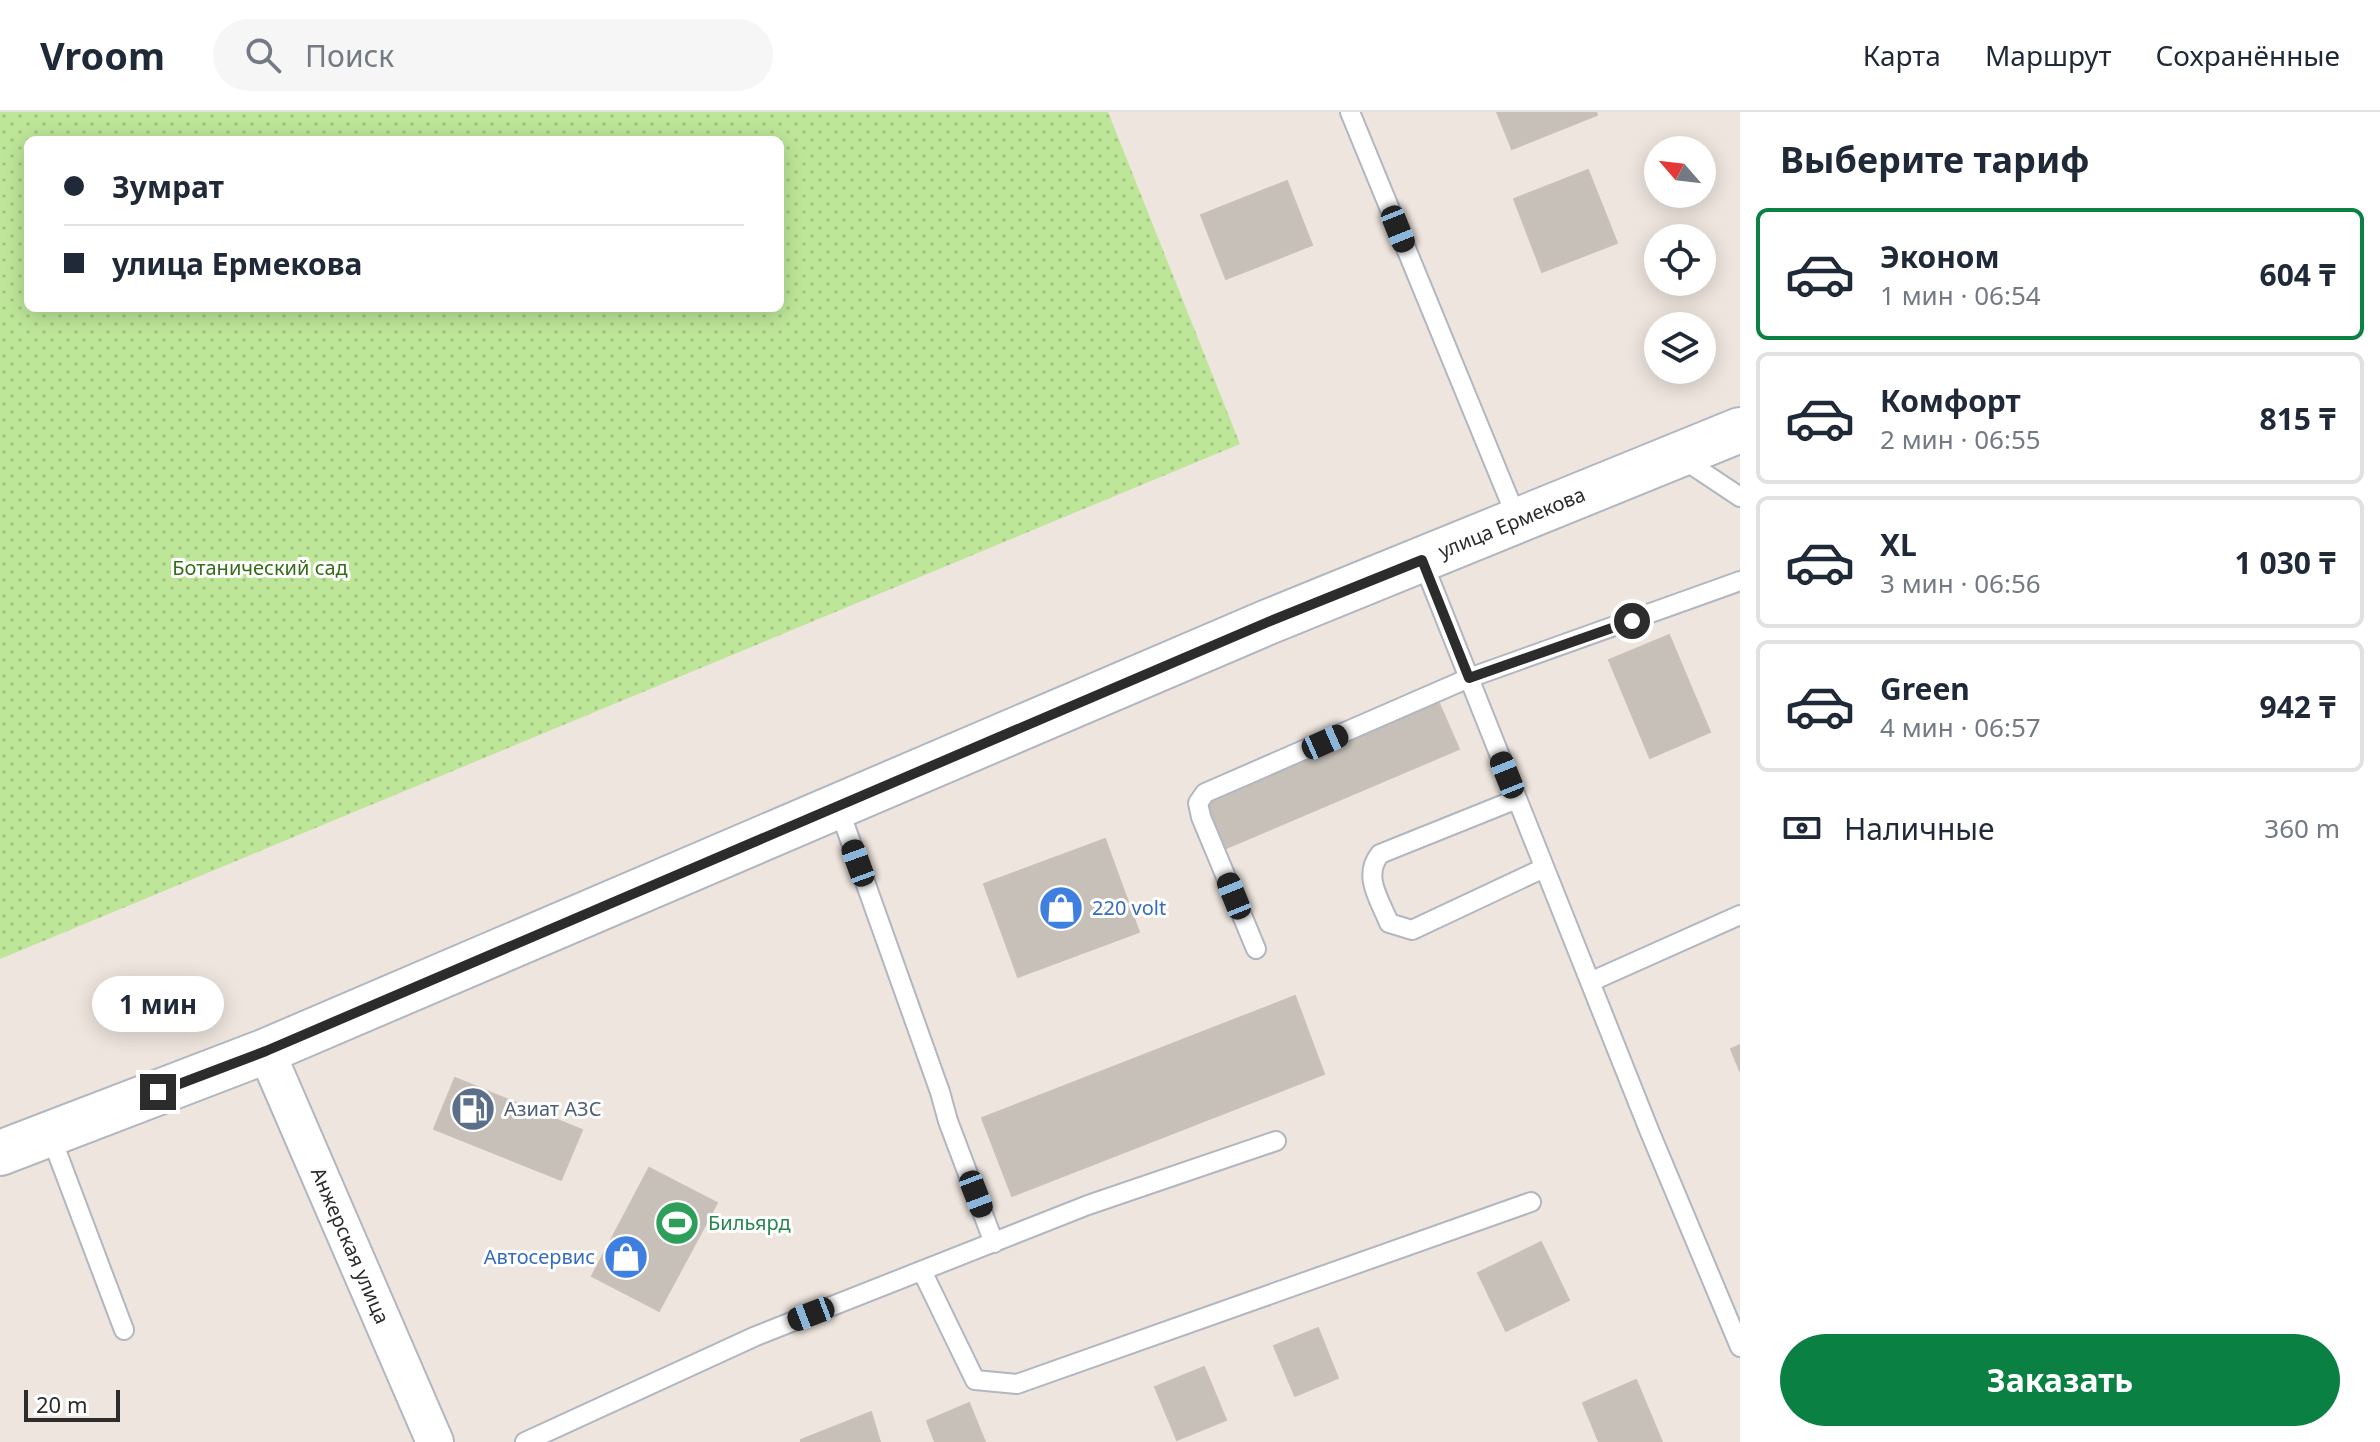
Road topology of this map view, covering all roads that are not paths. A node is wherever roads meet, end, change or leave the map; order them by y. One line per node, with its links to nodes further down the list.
1 (1350, 112): 5 (lane)
2 (1740, 430): 3 (main road, улица Ермекова)
3 (1678, 456): 4 (lane); 5 (main road, улица Ермекова)
4 (1740, 497)
5 (1518, 521): 6 (main road, улица Ермекова)
6 (1422, 560): 8 (lane); 10 (main road, улица Ермекова)
7 (1740, 581): 8 (lane)
8 (1469, 678): 9 (lane); 13 (lane)
9 (1517, 799): 11 (lane); 11 (lane)
10 (838, 806): 15 (main road, улица Ермекова); 20 (lane)
11 (1544, 868): 14 (lane)
12 (1740, 915): 14 (lane)
13 (1256, 949)
14 (1590, 982): 23 (lane)
15 (266, 1051): 16 (main road, улица Ермекова); 24 (street, Анжерская улица)
16 (50, 1134): 18 (main road, улица Ермекова); 22 (lane)
17 (1276, 1141): 20 (lane)
18 (0, 1153)
19 (1531, 1202): 21 (lane)
20 (994, 1243): 21 (lane)
21 (922, 1271): 25 (lane)
22 (124, 1330)
23 (1740, 1347)
24 (435, 1442)
25 (525, 1442)

